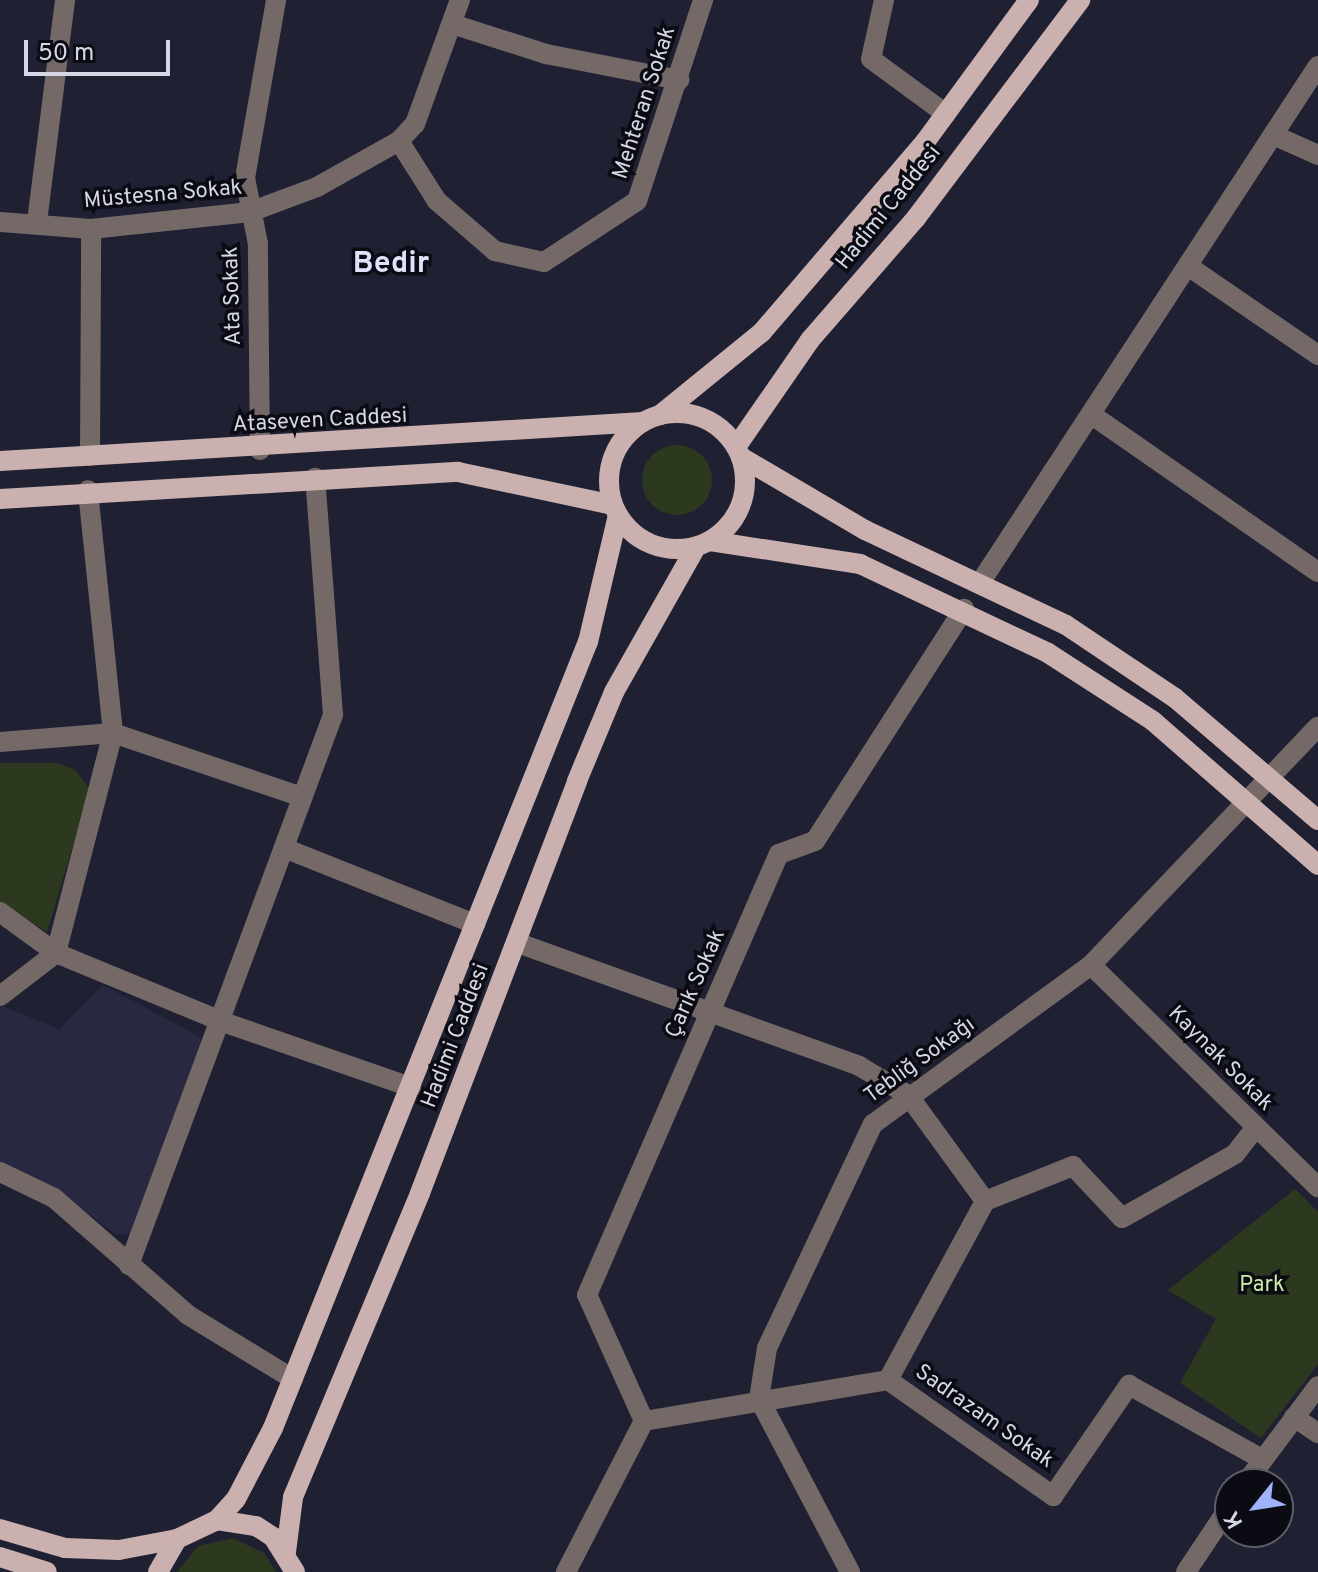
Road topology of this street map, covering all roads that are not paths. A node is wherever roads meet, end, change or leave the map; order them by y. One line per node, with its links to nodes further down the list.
1 (65, 0): 17 (street)
2 (276, 0): 15 (street, Ata Sokak)
3 (460, 0): 8 (street, Müstesna Sokak)
4 (703, 0): 10 (street, Mehteran Sokak)
5 (884, 0): 11 (street)
6 (1029, 0): 11 (main road, Hadimi Caddesi)
7 (1080, 0): 24 (main road, Hadimi Caddesi)
8 (452, 24): 10 (street); 13 (street, Müstesna Sokak)
9 (1318, 66): 12 (street)
10 (680, 80): 13 (street, Mehteran Sokak)
11 (946, 114): 22 (main road, Hadimi Caddesi)
12 (1273, 135): 14 (street); 19 (street)
13 (399, 141): 15 (street, Müstesna Sokak)
14 (1318, 155)
15 (250, 212): 18 (street, Müstesna Sokak); 23 (street, Ata Sokak)
16 (0, 222): 17 (street, Müstesna Sokak)
17 (37, 222): 18 (street, Müstesna Sokak)
18 (91, 229): 25 (street)
19 (1188, 266): 20 (street); 21 (street)
20 (1318, 355)
21 (1092, 415): 32 (street); 33 (street)
22 (651, 418): 23 (main road, Ataseven Caddesi); 24 (main road); 30 (main road)
23 (260, 450): 25 (main road, Ataseven Caddesi)
24 (738, 452): 31 (main road); 33 (main road)
25 (90, 456): 26 (main road, Ataseven Caddesi)
26 (0, 461)
27 (315, 478): 28 (main road); 30 (main road); 39 (street)
28 (88, 490): 29 (main road); 36 (street)
29 (0, 499)
30 (616, 510): 31 (main road); 45 (main road, Hadimi Caddesi)
31 (703, 544): 34 (main road); 46 (main road, Hadimi Caddesi)
32 (1318, 572)
33 (982, 580): 38 (main road)
34 (964, 609): 40 (main road); 50 (street, Çarık Sokak)
35 (1318, 727): 38 (street, Tebliğ Sokağı)
36 (113, 733): 37 (street); 39 (street); 47 (street)
37 (0, 742)
38 (1272, 775): 40 (street, Tebliğ Sokağı); 41 (main road)
39 (302, 797): 42 (street)
40 (1249, 800): 43 (main road); 48 (street, Tebliğ Sokağı)
41 (1318, 820)
42 (284, 848): 45 (street); 51 (street)
43 (1318, 865)
44 (0, 912): 47 (street)
45 (475, 924): 52 (main road, Hadimi Caddesi)
46 (518, 943): 50 (street); 72 (main road, Hadimi Caddesi)
47 (56, 953): 49 (street); 51 (street)
48 (1091, 965): 53 (street, Tebliğ Sokağı); 54 (street, Kaynak Sokak)
49 (0, 996)
50 (709, 1012): 53 (street); 64 (street, Çarık Sokak)
51 (223, 1022): 52 (street); 58 (street)
52 (411, 1087): 59 (main road, Hadimi Caddesi)
53 (908, 1095): 57 (street); 62 (street, Tebliğ Sokağı)
54 (1255, 1128): 56 (street, Kaynak Sokak); 57 (street)
55 (0, 1172): 58 (street)
56 (1318, 1187)
57 (985, 1201): 60 (street)
58 (129, 1265): 59 (street)
59 (293, 1379): 68 (main road, Hadimi Caddesi)
60 (888, 1380): 62 (street); 66 (street, Sadrazam Sokak)
61 (1318, 1386): 63 (street)
62 (759, 1399): 64 (street); 74 (street)
63 (1294, 1417): 65 (street); 66 (street)
64 (644, 1421): 78 (street)
65 (1318, 1433)
66 (1262, 1459): 67 (street)
67 (1256, 1468)
68 (217, 1520): 71 (main road); 72 (main road)
69 (0, 1529): 71 (main road)
70 (1214, 1530): 79 (street)
71 (177, 1539): 76 (main road)
72 (286, 1552): 77 (main road)
73 (0, 1557): 75 (main road)
74 (844, 1570)
75 (47, 1572)
76 (158, 1572)
77 (295, 1572)
78 (566, 1572)
79 (1186, 1572)

